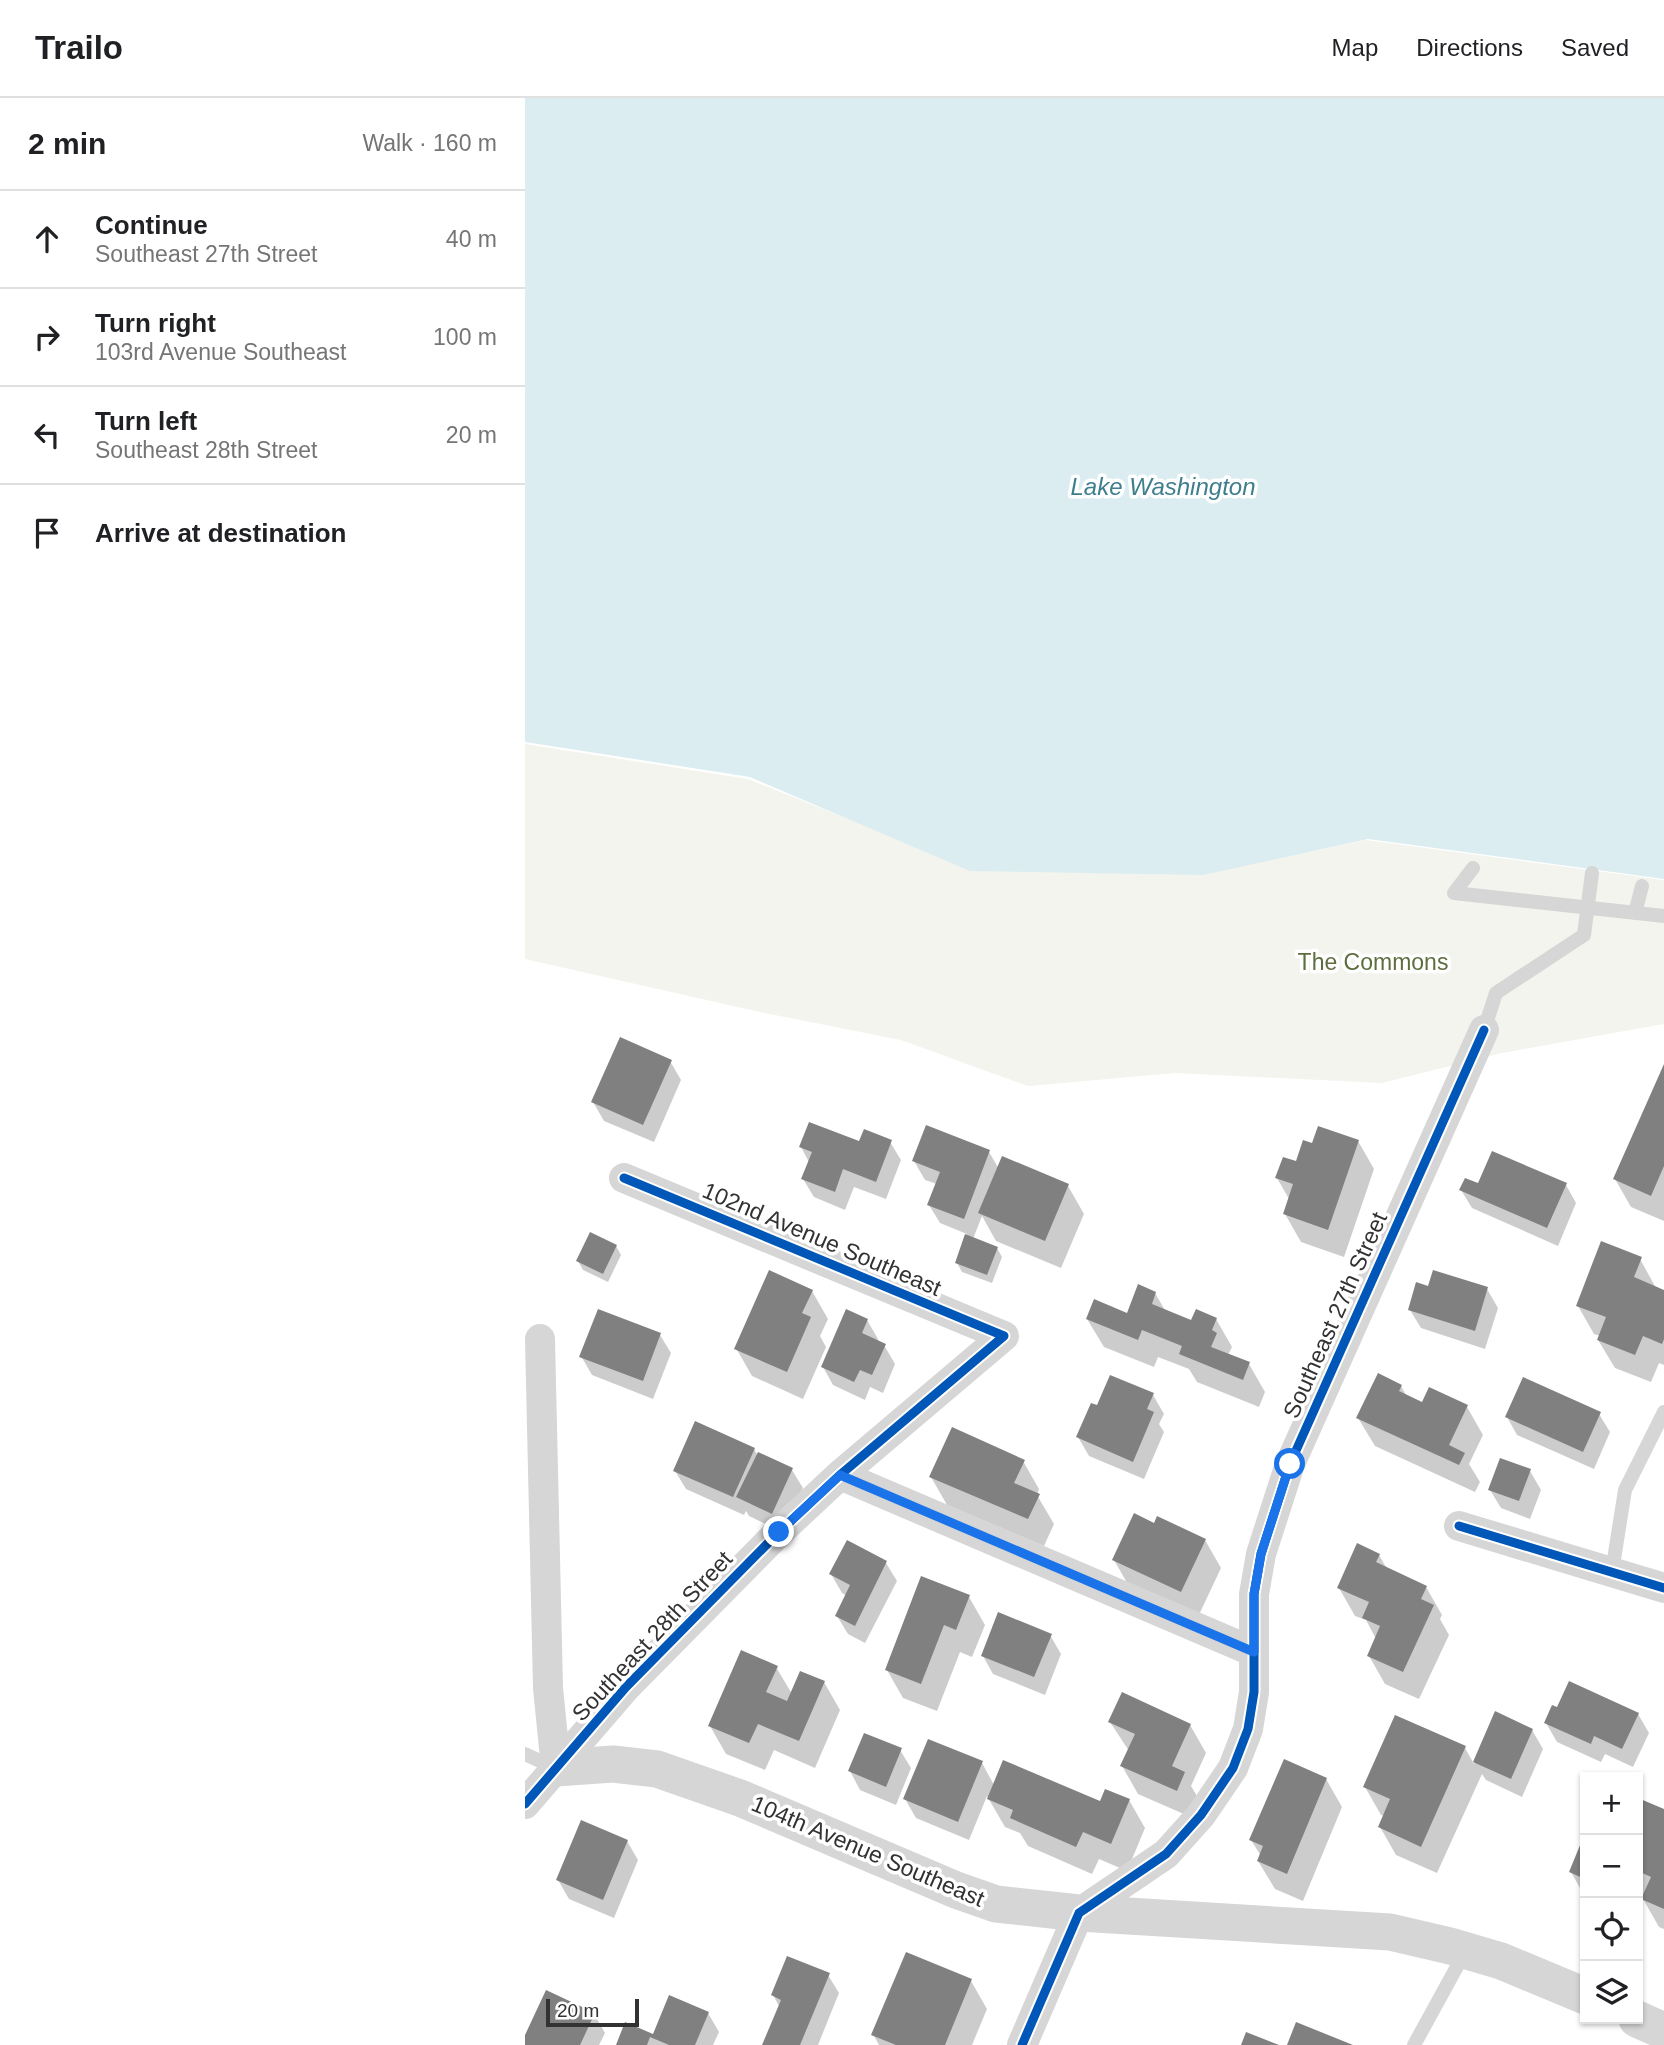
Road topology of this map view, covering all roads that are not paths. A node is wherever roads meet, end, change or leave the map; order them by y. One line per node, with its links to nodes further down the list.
1 (1473, 868): 4 (lane)
2 (1592, 873): 4 (lane)
3 (1641, 886): 5 (lane)
4 (1588, 908): 5 (lane); 7 (lane)
5 (1635, 913): 6 (lane)
6 (1664, 916)
7 (1484, 1030): 16 (street, Southeast 27th Street)
8 (624, 1178): 9 (street, 102nd Avenue Southeast)
9 (1004, 1336): 12 (street, Southeast 28th Street)
10 (540, 1339): 17 (street)
11 (1664, 1412): 14 (lane)
12 (840, 1475): 16 (street); 17 (street, Southeast 28th Street)
13 (1459, 1526): 14 (street)
14 (1612, 1572): 15 (street)
15 (1664, 1588)
16 (1254, 1652): 19 (street, Southeast 27th Street)
17 (541, 1761): 18 (street, Southeast 28th Street); 19 (street, 104th Avenue Southeast)
18 (525, 1804)
19 (1079, 1913): 20 (street, 104th Avenue Southeast); 24 (street)
20 (1466, 1951): 21 (street, 104th Avenue Southeast); 25 (lane)
21 (1580, 1994)
22 (1643, 2022): 23 (street)
23 (1664, 2031)
24 (1022, 2045)
25 (1414, 2045)

